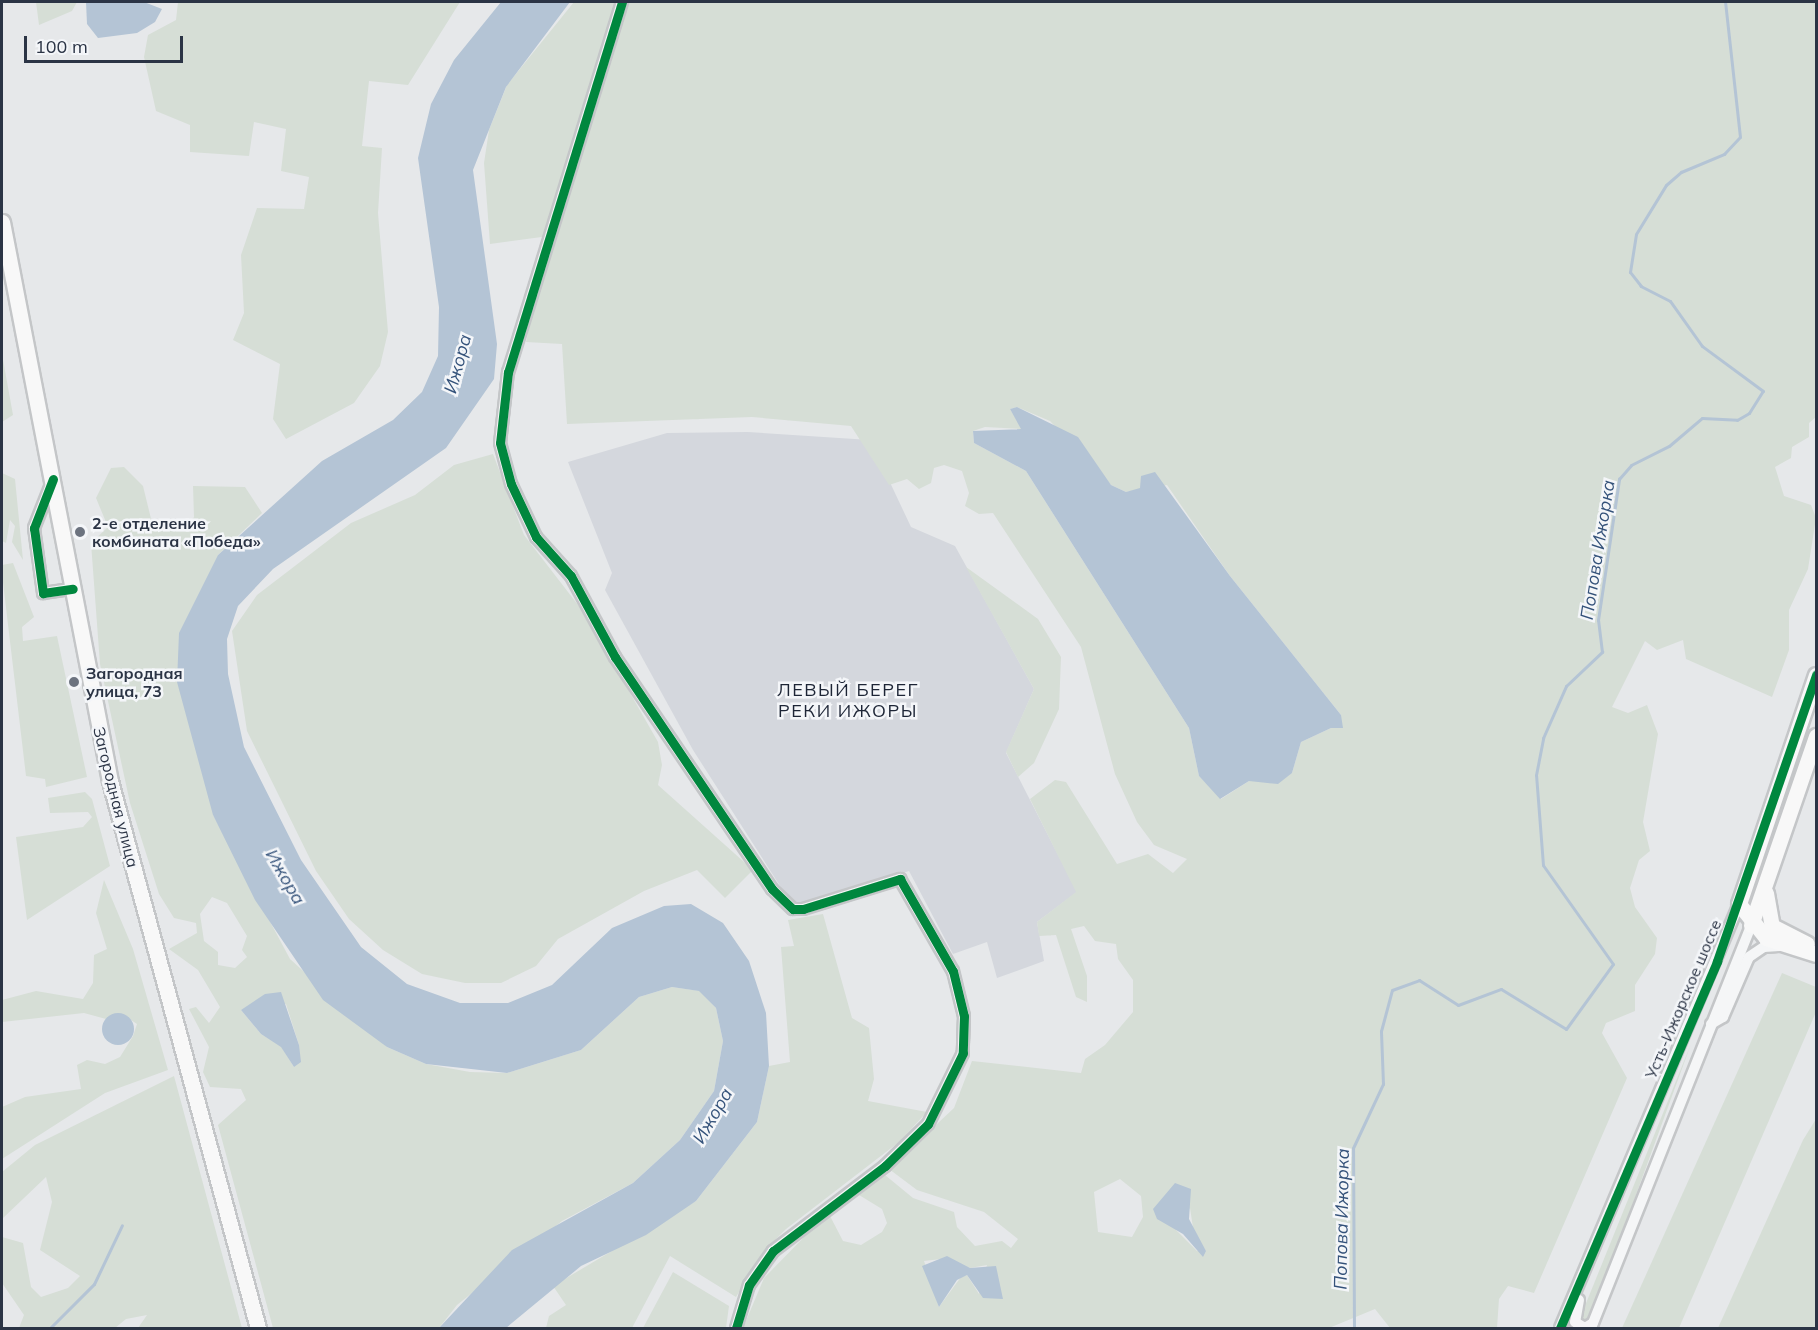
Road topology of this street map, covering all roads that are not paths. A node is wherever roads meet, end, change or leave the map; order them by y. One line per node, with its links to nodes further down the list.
1 (622, 2): 17 (street)
2 (2, 222): 3 (main road, Загородная улица)
3 (53, 479): 4 (main road, Загородная улица); 4 (street)
4 (72, 589): 16 (main road, Загородная улица)
5 (1816, 675): 8 (main road, Усть-Ижорское шоссе)
6 (1816, 736): 7 (main road, Усть-Ижорское шоссе)
7 (1766, 893): 9 (main road, Усть-Ижорское шоссе); 11 (main road)
8 (1739, 904): 9 (main road); 14 (street, Усть-Ижорское шоссе)
9 (1751, 925): 10 (main road); 13 (street, Усть-Ижорское шоссе)
10 (1779, 946): 12 (main road); 13 (street, Усть-Ижорское шоссе)
11 (1816, 947)
12 (1816, 954)
13 (1711, 1024): 15 (street, Усть-Ижорское шоссе)
14 (1585, 1271): 15 (street); 18 (street, Усть-Ижорское шоссе)
15 (1592, 1326)
16 (258, 1329)
17 (736, 1329)
18 (1560, 1329)

